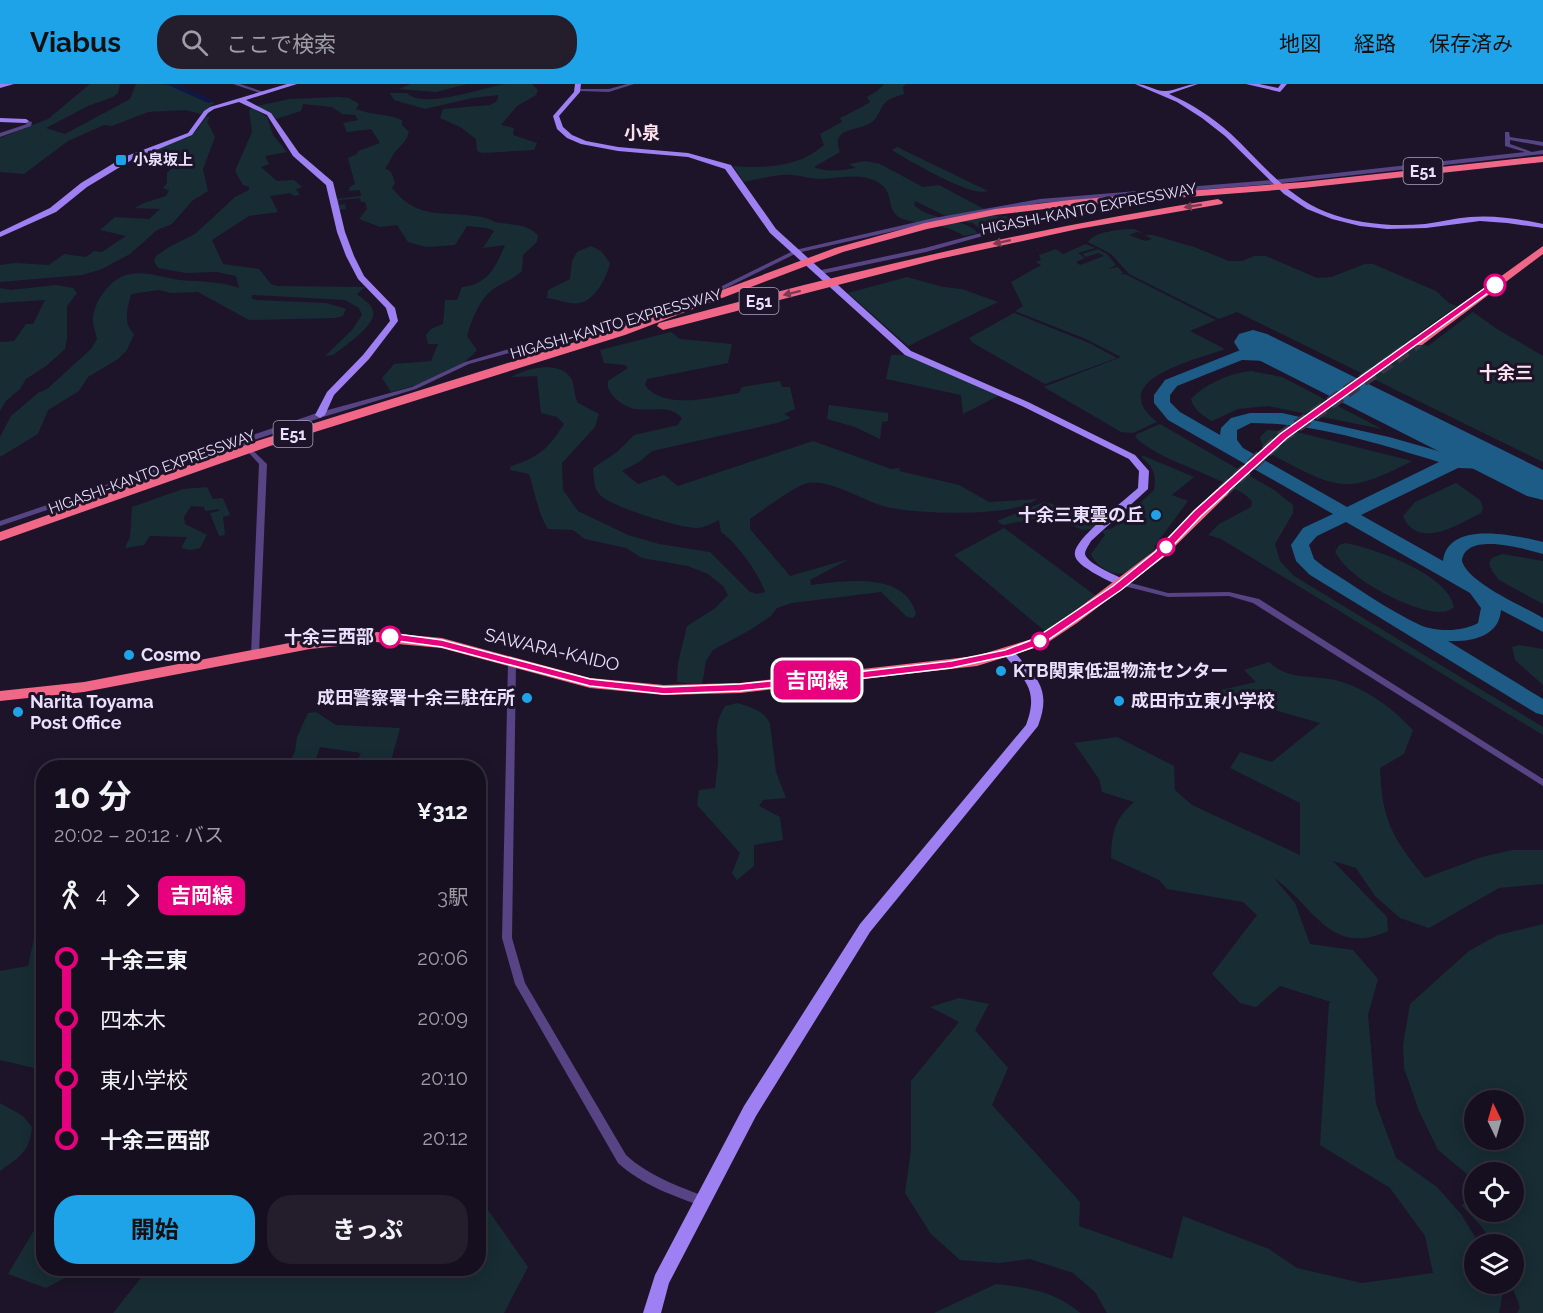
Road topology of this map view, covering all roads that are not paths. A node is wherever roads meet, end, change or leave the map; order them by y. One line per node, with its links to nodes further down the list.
1 (11, 84): 9 (street)
2 (235, 84): 11 (street)
3 (294, 84): 11 (street)
4 (632, 84): 10 (street)
5 (1138, 84): 12 (street)
6 (1195, 84): 12 (street)
7 (1249, 84): 8 (street)
8 (1284, 84)
9 (0, 86)
10 (578, 87): 25 (street)
11 (262, 92): 13 (street)
12 (1165, 93): 20 (street)
13 (238, 99): 22 (street); 28 (street)
14 (0, 120): 15 (street)
15 (26, 121): 16 (street)
16 (0, 135)
17 (1543, 144): 19 (street)
18 (1543, 152): 19 (street)
19 (1540, 158): 20 (street); 32 (highway, HIGASHI-KANTO EXPRESSWAY / E51); 33 (highway, HIGASHI-KANTO EXPRESSWAY / E51, one-way to 33)
20 (1274, 182): 21 (street); 25 (street)
21 (1543, 226)
22 (0, 235)
23 (981, 235): 26 (street)
24 (1543, 249): 27 (highway)
25 (796, 253): 26 (street); 28 (street)
26 (817, 273): 34 (street)
27 (1418, 342)
28 (320, 415): 29 (street)
29 (242, 443): 31 (street); 36 (street)
30 (1222, 492): 34 (highway, SAWARA-KAIDO)
31 (0, 524)
32 (0, 537)
33 (0, 544)
34 (1123, 583): 35 (highway, SAWARA-KAIDO); 39 (street)
35 (1008, 652): 37 (highway, SAWARA-KAIDO); 40 (street)
36 (255, 654): 37 (highway, SAWARA-KAIDO); 38 (highway, SAWARA-KAIDO)
37 (512, 663): 40 (street)
38 (0, 696)
39 (1543, 783)
40 (704, 1202): 41 (street)
41 (652, 1313)

